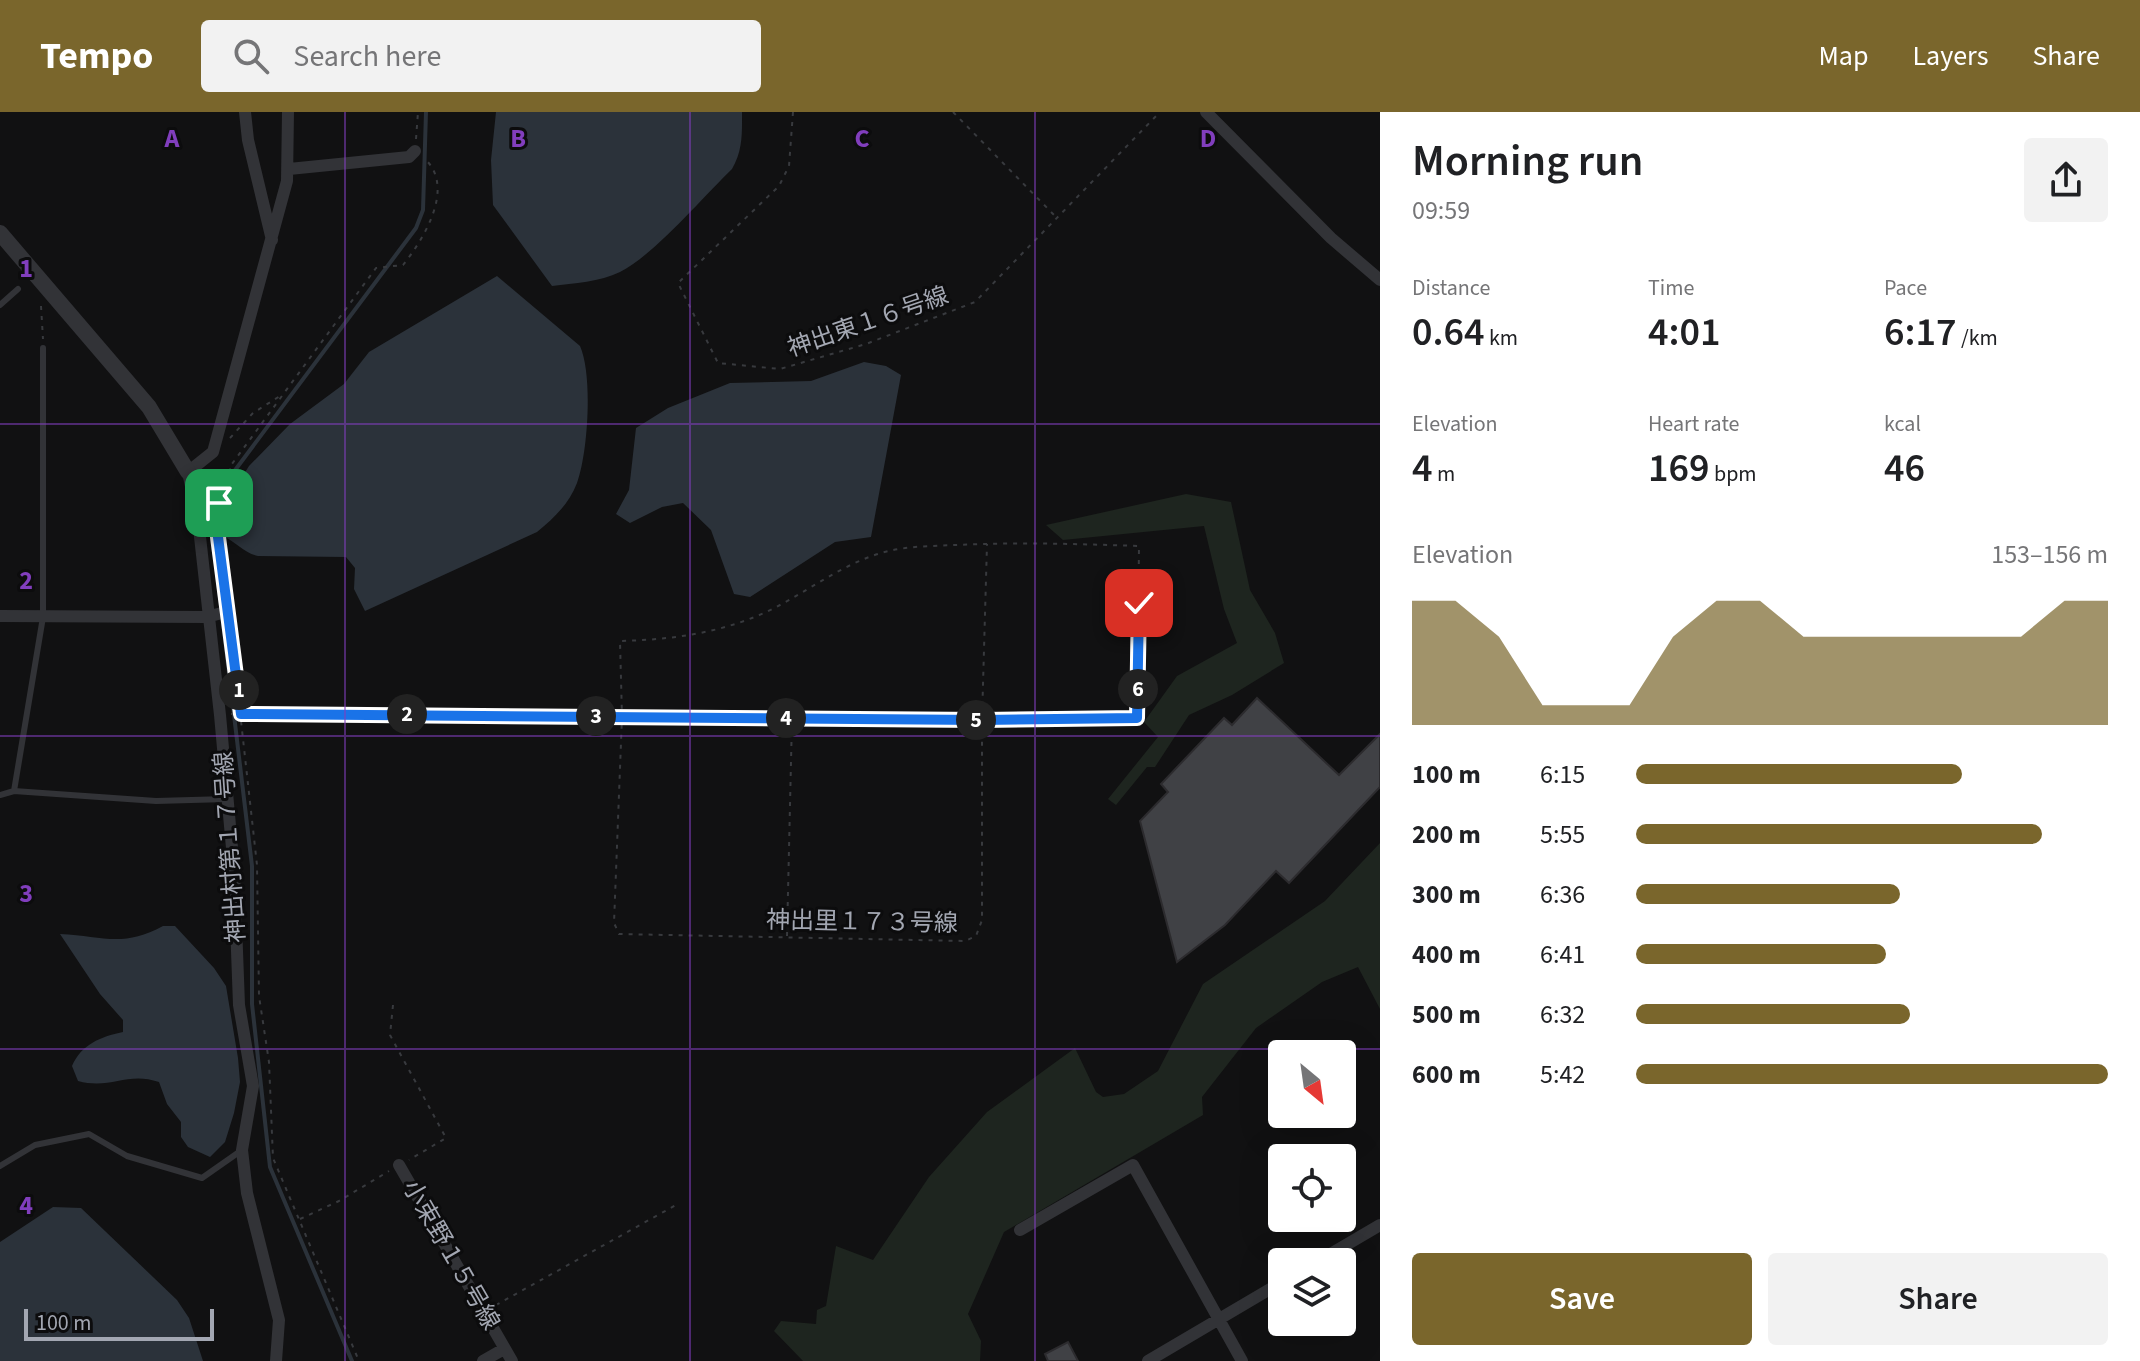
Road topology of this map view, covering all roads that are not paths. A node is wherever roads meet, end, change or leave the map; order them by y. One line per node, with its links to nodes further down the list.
1 (245, 112): 7 (street)
2 (288, 112): 5 (street)
3 (1206, 112): 8 (street)
4 (415, 151): 5 (street)
5 (289, 169): 7 (street)
6 (0, 233): 12 (street)
7 (272, 240): 12 (street)
8 (1380, 280)
9 (18, 289): 10 (lane)
10 (0, 305)
11 (43, 348): 15 (lane)
12 (188, 472): 16 (street, 神出村第１７号線)
13 (229, 611): 16 (street)
14 (0, 616): 15 (street)
15 (43, 617): 16 (street); 17 (lane)
16 (207, 617): 19 (street, 神出村第１７号線)
17 (14, 791): 18 (lane); 19 (lane)
18 (0, 795)
19 (229, 798): 20 (street, 神出村第１７号線)
20 (242, 1150): 22 (lane); 29 (street, 神出村第１７号線)
21 (399, 1165): 28 (street, 小束野１５号線)
22 (0, 1166)
23 (1380, 1225): 25 (street)
24 (1020, 1230): 27 (street)
25 (1341, 1248)
26 (1268, 1290): 27 (street)
27 (1218, 1320): 32 (street); 33 (street)
28 (504, 1349): 30 (street); 31 (street, 小束野１５号線)
29 (276, 1361)
30 (483, 1361)
31 (512, 1361)
32 (1148, 1361)
33 (1242, 1361)

